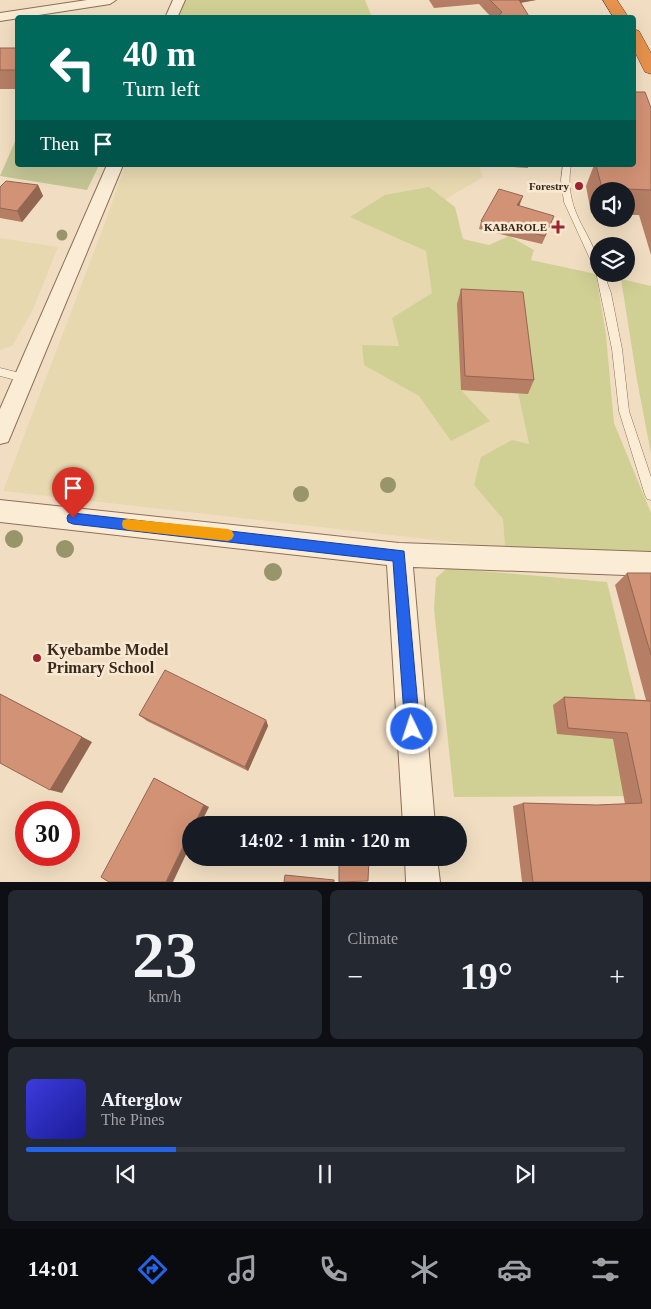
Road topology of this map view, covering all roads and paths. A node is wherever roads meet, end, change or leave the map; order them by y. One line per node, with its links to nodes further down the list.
1 (110, 0): 4 (street)
2 (179, 0): 5 (street)
3 (610, 0): 6 (highway)
4 (18, 15)
5 (172, 15)
6 (620, 15)
7 (15, 16): 8 (street)
8 (0, 18)
9 (636, 38): 10 (highway)
10 (651, 69)
11 (113, 167): 16 (street)
12 (567, 167): 13 (lane)
13 (590, 252)
14 (602, 282): 18 (lane)
15 (0, 372): 16 (lane)
16 (24, 378): 17 (street)
17 (0, 435)
18 (651, 494)
19 (0, 511): 20 (street)
20 (400, 555): 21 (street); 22 (street)
21 (651, 564)
22 (418, 816)
23 (422, 866): 24 (street)
24 (423, 882)

